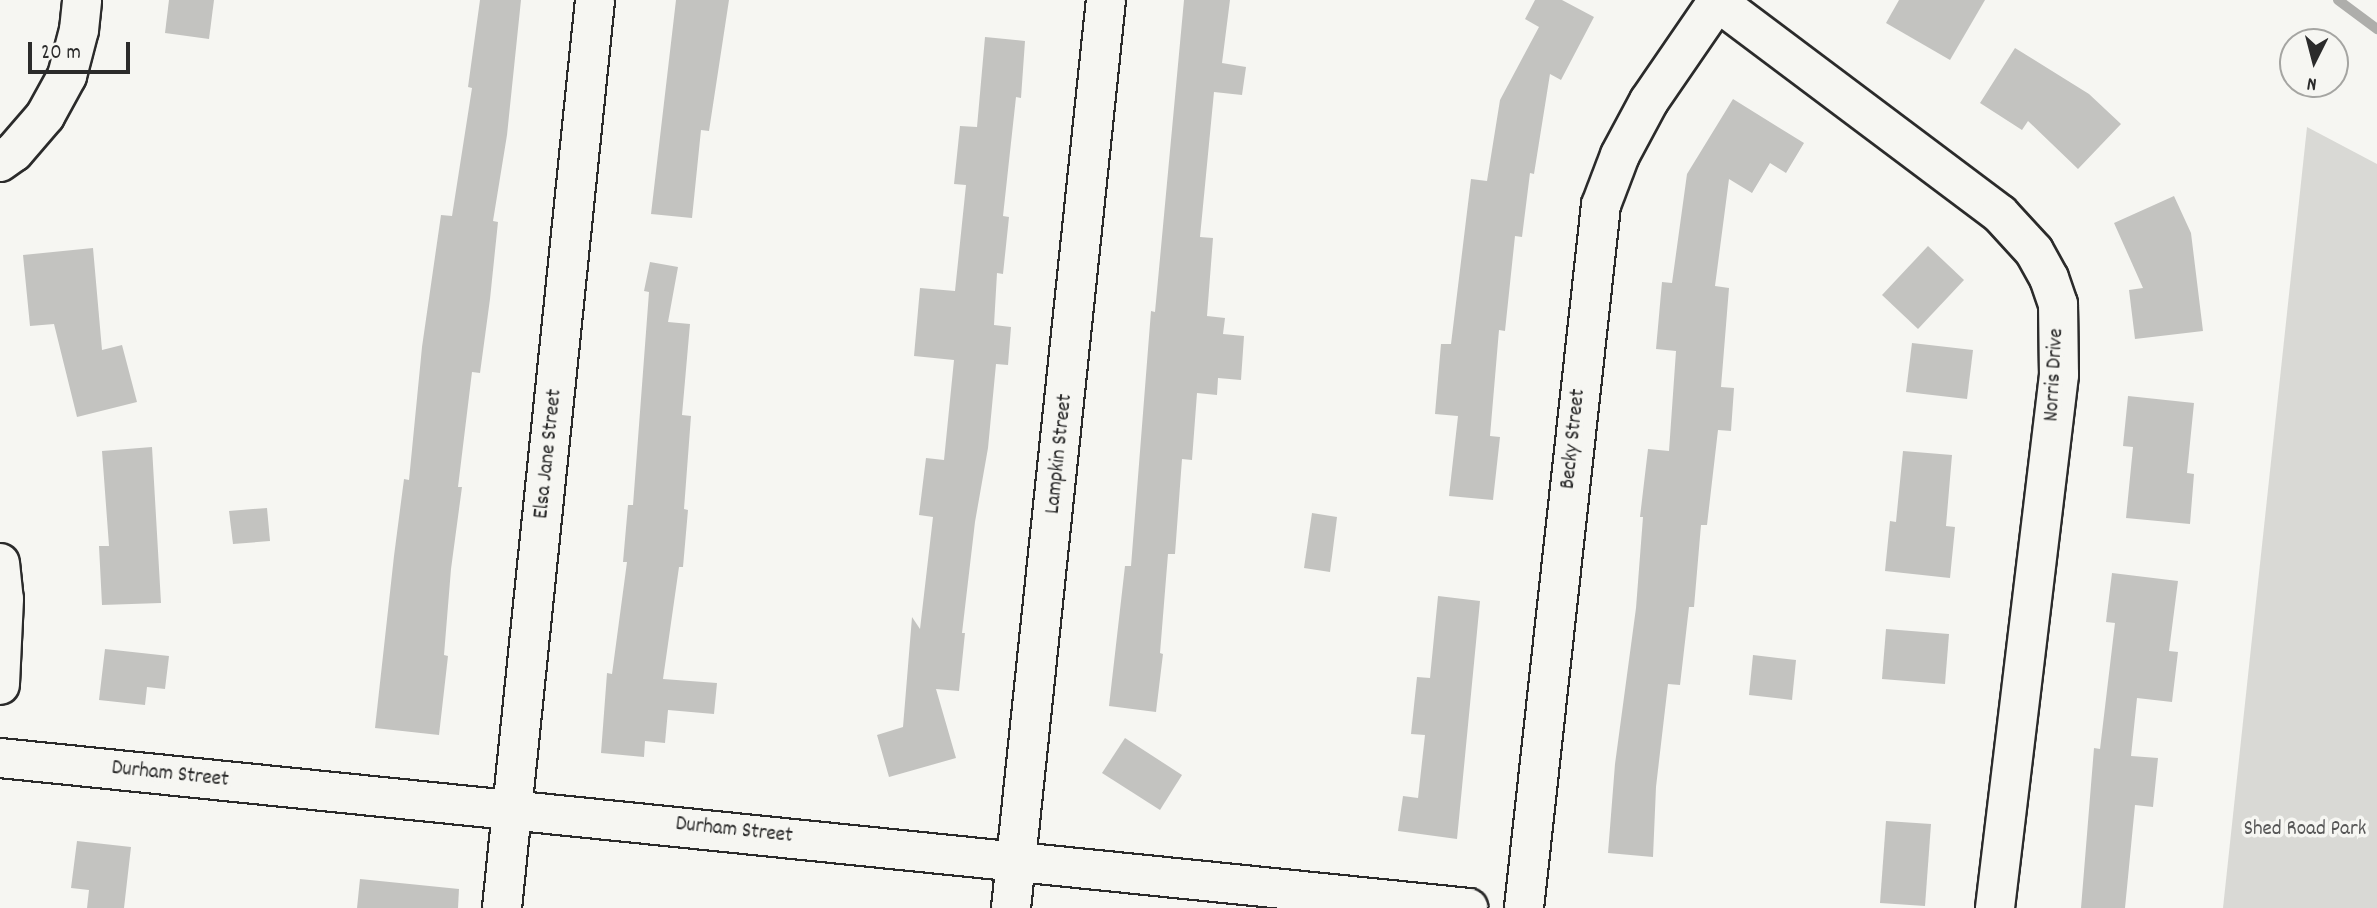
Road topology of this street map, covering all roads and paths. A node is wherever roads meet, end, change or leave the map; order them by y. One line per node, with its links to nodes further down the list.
1 (82, 0): 5 (street)
2 (595, 0): 9 (street, Elsa Jane Street)
3 (1106, 0): 10 (street, Lampkin Street)
4 (1716, 1): 14 (street, Becky Street); 15 (street, Norris Drive)
5 (0, 162)
6 (0, 563): 7 (street)
7 (0, 685)
8 (0, 758): 9 (street, Durham Street)
9 (512, 809): 10 (street, Durham Street); 11 (street, Elsa Jane Street)
10 (1016, 860): 12 (street, Lampkin Street); 13 (street, Durham Street)
11 (502, 908)
12 (1011, 908)
13 (1468, 908)
14 (1524, 908)
15 (1995, 908)

